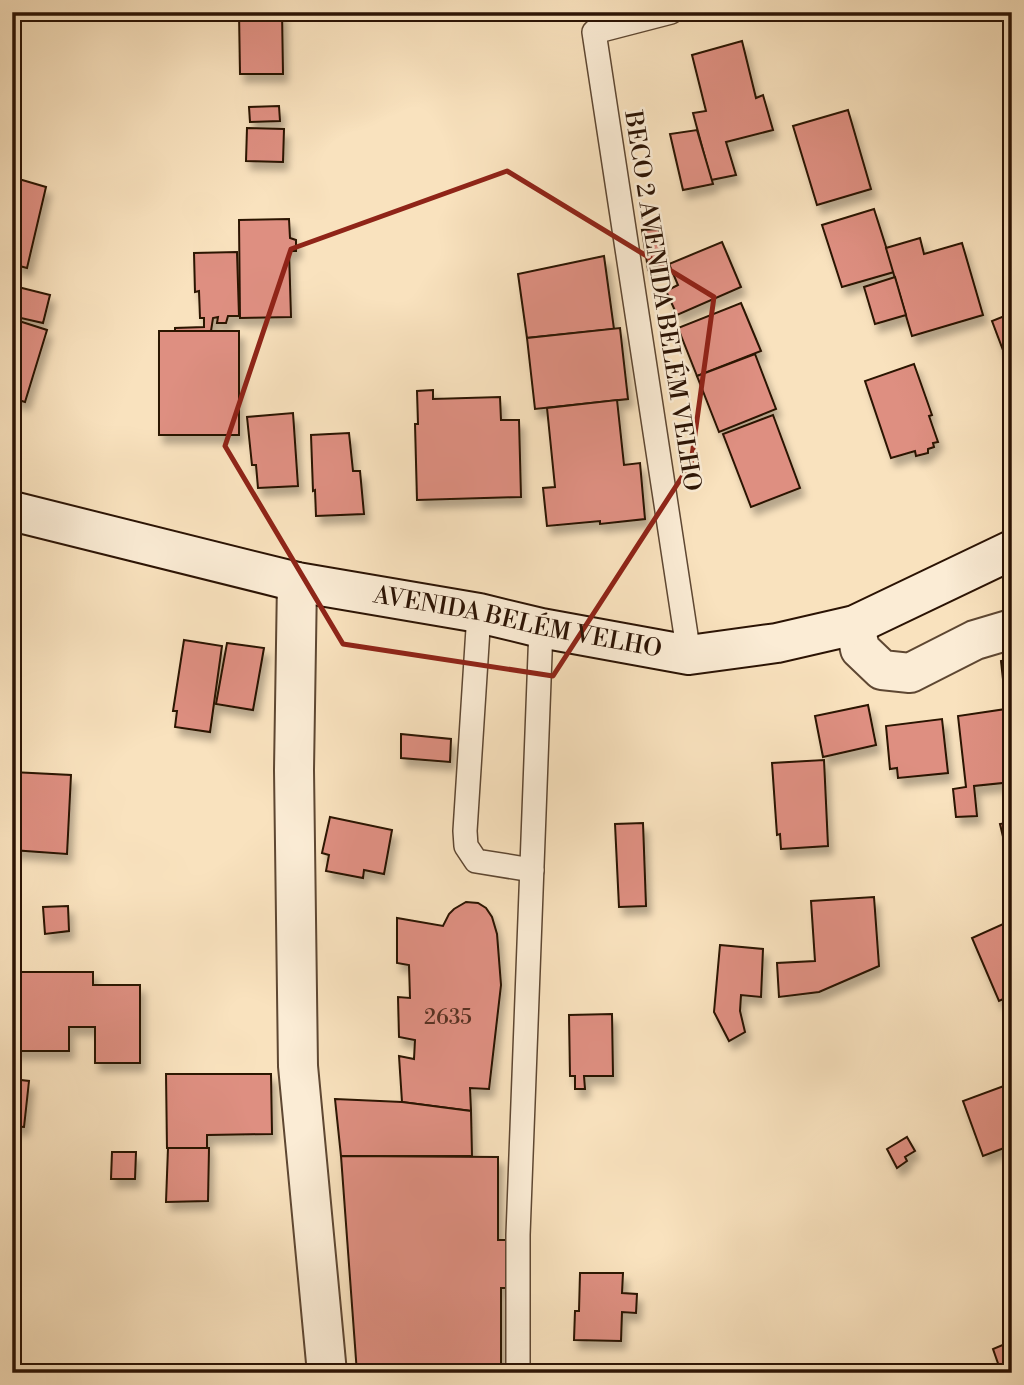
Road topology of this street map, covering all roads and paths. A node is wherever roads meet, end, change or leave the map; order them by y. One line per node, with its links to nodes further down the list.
1 (671, 12): 9 (lane, BECO 2 AVENIDA BELÉM VELHO)
2 (12, 511): 4 (main road, AVENIDA BELÉM VELHO)
3 (1012, 550): 6 (main road, AVENIDA BELÉM VELHO)
4 (297, 582): 5 (main road, AVENIDA BELÉM VELHO); 11 (main road)
5 (479, 613): 7 (main road, AVENIDA BELÉM VELHO); 10 (lane)
6 (855, 625): 8 (main road); 9 (main road, AVENIDA BELÉM VELHO)
7 (541, 628): 9 (main road, AVENIDA BELÉM VELHO); 10 (lane)
8 (1012, 629)
9 (688, 655)
10 (532, 870): 12 (lane)
11 (327, 1373)
12 (517, 1373)

